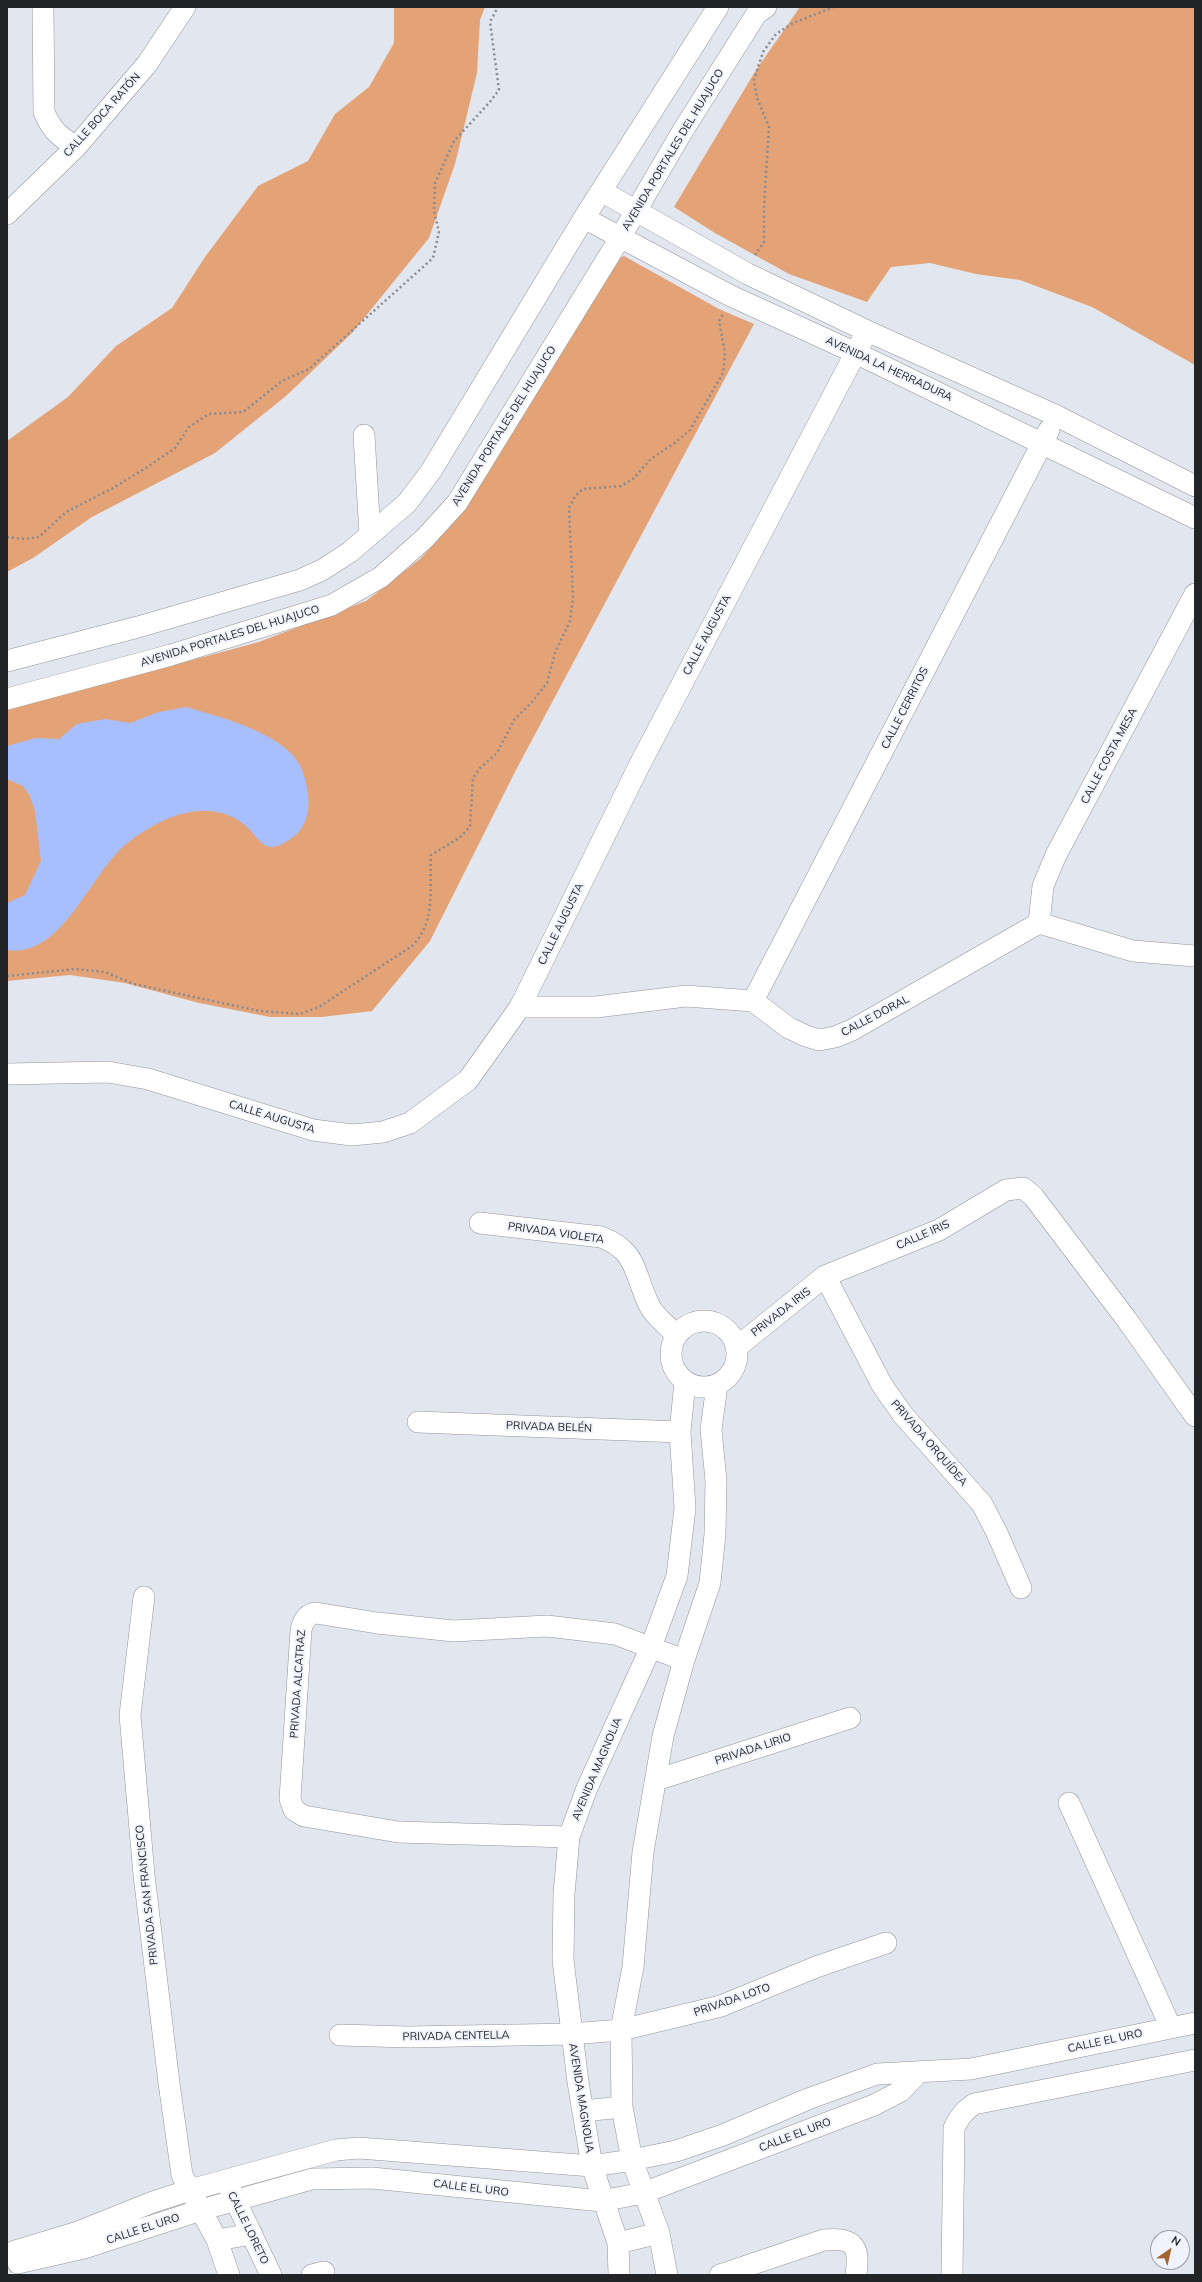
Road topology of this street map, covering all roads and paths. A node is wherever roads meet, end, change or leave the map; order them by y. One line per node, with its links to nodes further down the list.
1 (43, 7): 7 (street)
2 (185, 7): 7 (street, CALLE BOCA RATÓN)
3 (498, 7): 23 (path)
4 (718, 7): 8 (street)
5 (834, 7): 13 (path)
6 (757, 9): 9 (street, AVENIDA PORTALES DEL HUAJUCO)
7 (76, 147): 10 (street, CALLE BOCA RATÓN)
8 (601, 191): 9 (street); 11 (street)
9 (636, 212): 12 (street, AVENIDA PORTALES DEL HUAJUCO); 13 (street)
10 (7, 214)
11 (584, 218): 12 (street, AVENIDA LA HERRADURA); 22 (street)
12 (620, 238): 14 (street, AVENIDA LA HERRADURA); 26 (street, AVENIDA PORTALES DEL HUAJUCO)
13 (748, 274): 15 (street)
14 (731, 296): 16 (street, AVENIDA LA HERRADURA); 29 (path)
15 (867, 331): 16 (street, CALLE AUGUSTA); 17 (street)
16 (856, 352): 19 (street, AVENIDA LA HERRADURA); 31 (street, CALLE AUGUSTA)
17 (1055, 415): 19 (street, CALLE CERRITOS); 20 (street)
18 (364, 435): 22 (street)
19 (1043, 442): 21 (street, AVENIDA LA HERRADURA); 30 (street, CALLE CERRITOS)
20 (1195, 486)
21 (1195, 518)
22 (370, 535): 25 (street)
23 (7, 538)
24 (1195, 594): 27 (street, CALLE COSTA MESA)
25 (7, 661)
26 (7, 699)
27 (1039, 923): 28 (street); 30 (street, CALLE DORAL)
28 (1195, 956)
29 (7, 976)
30 (753, 1001): 31 (street)
31 (520, 1007): 32 (street, CALLE AUGUSTA)
32 (7, 1074)
33 (480, 1223): 35 (street, PRIVADA VIOLETA)
34 (825, 1276): 36 (street, PRIVADA IRIS); 39 (street, CALLE IRIS); 42 (street, PRIVADA ORQUÍDEA)
35 (676, 1335): 36 (street); 37 (street)
36 (736, 1347): 38 (street)
37 (685, 1382): 38 (street); 41 (street, AVENIDA MAGNOLIA)
38 (718, 1385): 45 (street)
39 (1195, 1416)
40 (418, 1422): 41 (street, PRIVADA BELÉN)
41 (680, 1432): 44 (street, AVENIDA MAGNOLIA)
42 (1021, 1588)
43 (144, 1597): 63 (street, PRIVADA SAN FRANCISCO)
44 (651, 1647): 45 (street, PRIVADA ALCATRAZ); 49 (street, AVENIDA MAGNOLIA); 49 (street, PRIVADA ALCATRAZ)
45 (684, 1660): 47 (street)
46 (850, 1718): 47 (street, PRIVADA LIRIO)
47 (656, 1780): 53 (street)
48 (1069, 1804): 52 (street)
49 (569, 1836): 55 (street, AVENIDA MAGNOLIA)
50 (886, 1943): 53 (street, PRIVADA LOTO)
51 (1195, 2023): 52 (street, CALLE EL URO)
52 (1171, 2028): 57 (street, CALLE EL URO)
53 (621, 2030): 55 (street, PRIVADA LOTO); 58 (street)
54 (340, 2034): 55 (street, PRIVADA CENTELLA)
55 (571, 2034): 59 (street, AVENIDA MAGNOLIA)
56 (1195, 2060): 79 (street)
57 (919, 2072): 60 (street, CALLE EL URO); 64 (street, CALLE EL URO)
58 (622, 2107): 59 (street); 60 (street)
59 (583, 2111): 61 (street, AVENIDA MAGNOLIA)
60 (632, 2160): 61 (street, CALLE EL URO); 64 (street)
61 (592, 2166): 62 (street, CALLE EL URO); 66 (street, AVENIDA MAGNOLIA)
62 (226, 2181): 63 (street, CALLE EL URO); 65 (street, CALLE LORETO)
63 (190, 2190): 67 (street); 72 (street, CALLE EL URO)
64 (643, 2193): 66 (street, CALLE EL URO); 68 (street)
65 (236, 2201): 66 (street, CALLE EL URO); 67 (street, CALLE EL URO); 69 (street, CALLE LORETO)
66 (602, 2201): 71 (street, AVENIDA MAGNOLIA)
67 (201, 2210): 70 (street); 72 (street, CALLE EL URO)
68 (659, 2233): 71 (street); 76 (street)
69 (252, 2234): 70 (street); 74 (street, CALLE LORETO)
70 (217, 2240): 73 (street)
71 (618, 2243): 75 (street, AVENIDA MAGNOLIA)
72 (13, 2262)
73 (229, 2275)
74 (271, 2275)
75 (619, 2275)
76 (668, 2275)
77 (720, 2275): 78 (street)
78 (856, 2275)
79 (952, 2275)

